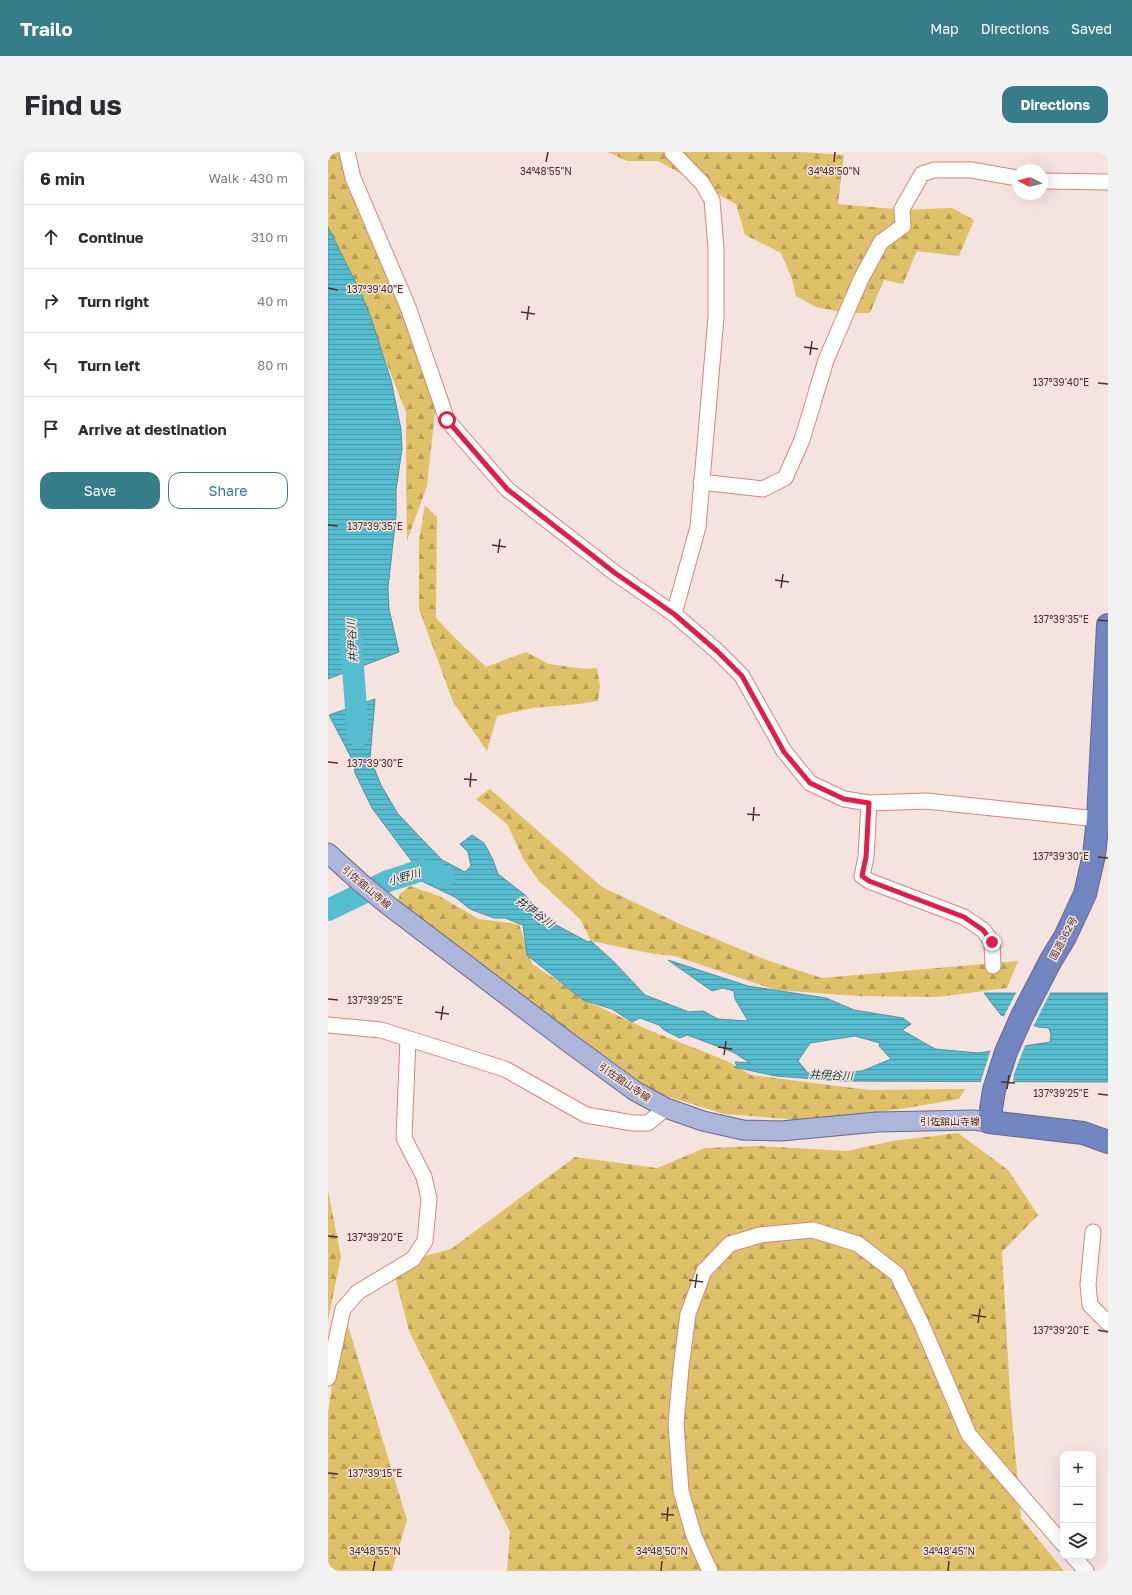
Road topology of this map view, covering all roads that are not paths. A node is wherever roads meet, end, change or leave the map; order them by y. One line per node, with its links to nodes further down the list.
1 (347, 152): 7 (street)
2 (672, 152): 6 (street)
3 (1012, 177): 6 (street)
4 (1048, 181): 5 (street)
5 (1108, 182)
6 (701, 482): 7 (street)
7 (674, 614): 9 (street)
8 (1108, 625): 10 (highway, 国道362号)
9 (869, 803): 10 (street); 12 (street)
10 (1103, 819): 16 (highway, 国道362号)
11 (328, 852): 15 (main road, 引佐舘山寺線)
12 (993, 966)
13 (328, 1025): 14 (street)
14 (408, 1039): 15 (street); 20 (street)
15 (666, 1108): 16 (main road, 引佐舘山寺線)
16 (990, 1112): 17 (highway)
17 (1108, 1142)
18 (1093, 1232): 19 (street)
19 (1108, 1323)
20 (328, 1378)
21 (1060, 1541): 23 (street)
22 (1076, 1559): 24 (street)
23 (710, 1571)
24 (1086, 1571)

